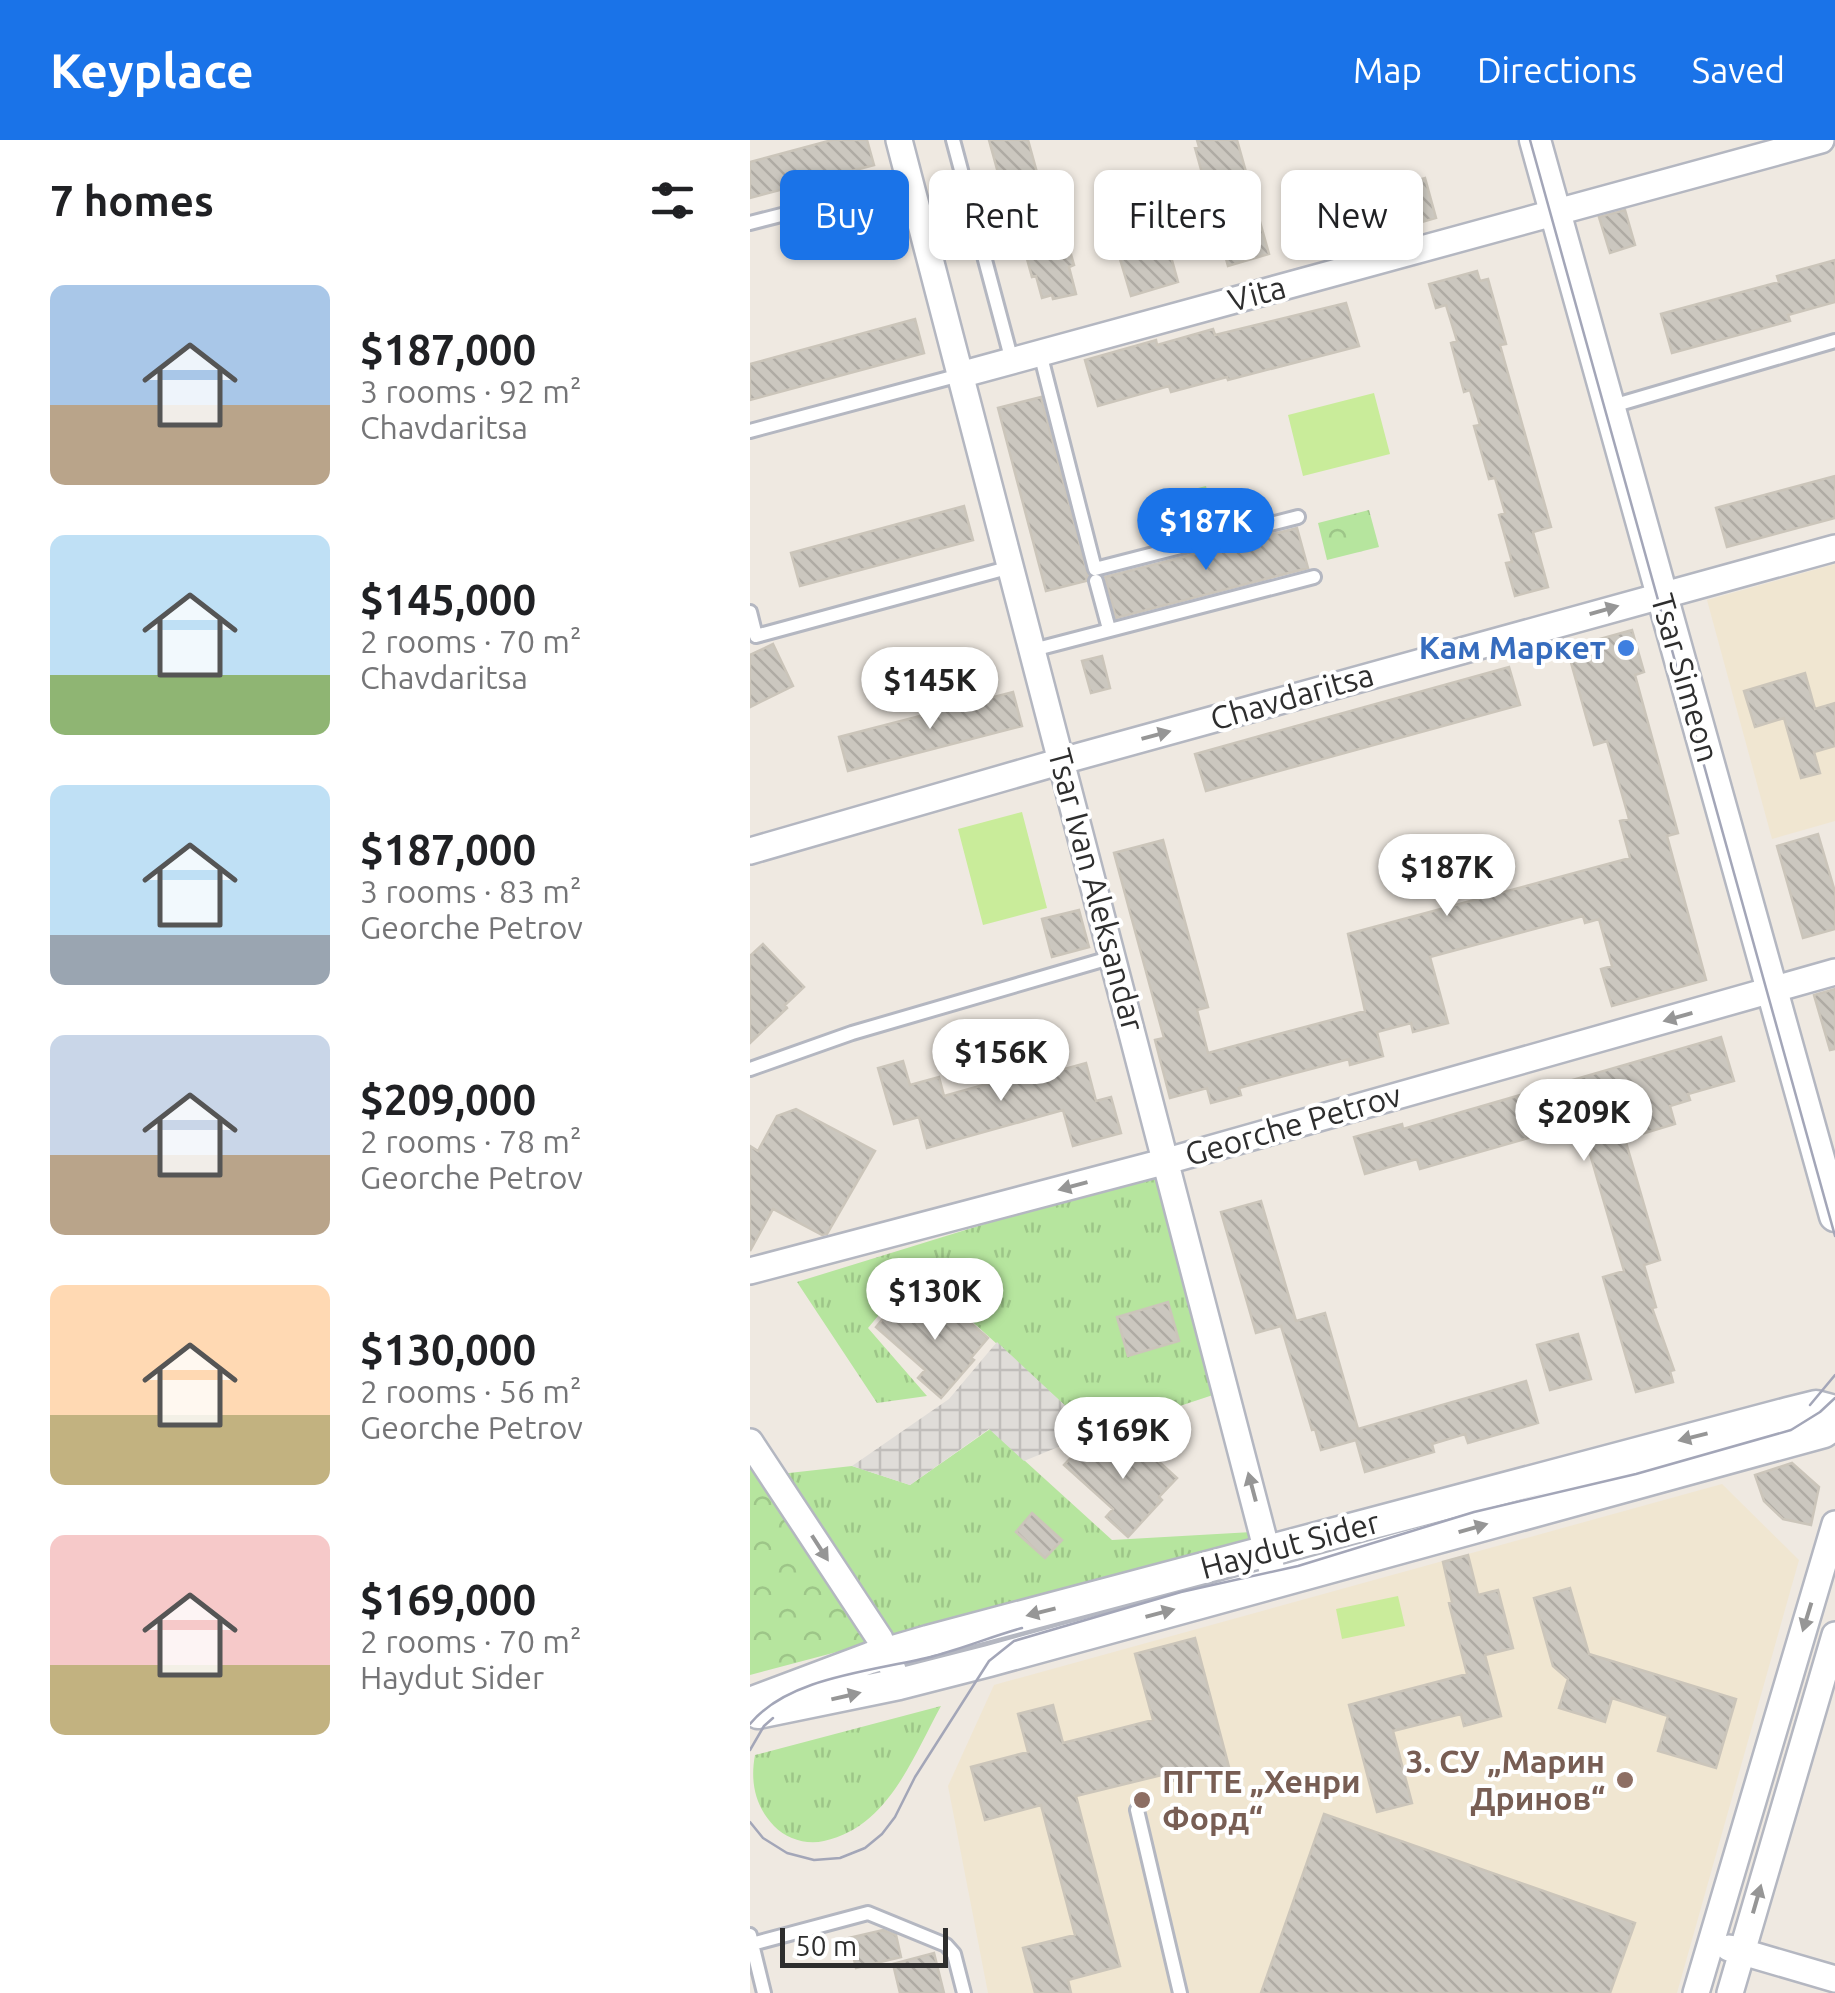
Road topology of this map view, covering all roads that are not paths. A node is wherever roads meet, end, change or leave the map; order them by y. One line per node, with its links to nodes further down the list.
1 (899, 140): 5 (street, Tsar Ivan Aleksandar)
2 (953, 140): 10 (lane)
3 (1536, 140): 6 (street, Tsar Simeon)
4 (1821, 140): 6 (street, Vita)
5 (910, 182): 7 (lane); 11 (street, Tsar Ivan Aleksandar)
6 (1556, 212): 9 (street, Vita); 12 (street, Tsar Simeon)
7 (750, 223)
8 (1835, 341): 12 (lane)
9 (1040, 353): 10 (street, Vita); 14 (lane)
10 (1012, 361): 11 (street, Vita)
11 (960, 375): 13 (lane, Vita); 16 (street, Tsar Ivan Aleksandar)
12 (1609, 407): 19 (street, Tsar Simeon)
13 (750, 431)
14 (1298, 517)
15 (1835, 548): 19 (street, Chavdaritsa)
16 (1011, 567): 20 (lane); 22 (street, Tsar Ivan Aleksandar)
17 (1314, 577): 21 (lane)
18 (1096, 581): 21 (lane)
19 (1662, 594): 23 (street, Chavdaritsa, one-way to 19); 27 (street, Tsar Simeon)
20 (750, 612)
21 (1109, 629): 22 (lane)
22 (1033, 650): 23 (street, Tsar Ivan Aleksandar)
23 (1062, 761): 24 (street, Chavdaritsa); 25 (street, Tsar Ivan Aleksandar)
24 (750, 850)
25 (1114, 957): 28 (lane); 29 (street, Tsar Ivan Aleksandar)
26 (1835, 972): 27 (street, Georche Petrov)
27 (1772, 990): 29 (street, Georche Petrov, one-way to 29); 30 (street, Tsar Simeon)
28 (750, 1068)
29 (1167, 1161): 31 (street, Georche Petrov, one-way to 31); 36 (street, Tsar Ivan Aleksandar, one-way to 29)
30 (1835, 1216)
31 (750, 1271)
32 (1835, 1410): 36 (street, Haydut Sider, one-way to 36)
33 (1835, 1423): 37 (street, Haydut Sider, one-way to 33)
34 (750, 1442): 39 (street, one-way to 39)
35 (1835, 1524): 40 (street, one-way to 40)
36 (1268, 1550): 37 (street, Tsar Ivan Aleksandar); 39 (street, Haydut Sider, one-way to 39)
37 (1275, 1582): 41 (street, Haydut Sider, one-way to 37)
38 (1835, 1635): 42 (street)
39 (888, 1652): 41 (street); 43 (street, Haydut Sider)
40 (1789, 1678): 42 (street); 47 (street)
41 (899, 1684): 44 (street, Haydut Sider, one-way to 41)
42 (1827, 1690): 48 (street, one-way to 42)
43 (750, 1703)
44 (750, 1715)
45 (1137, 1810): 52 (lane)
46 (751, 1940): 50 (lane); 51 (lane)
47 (1711, 1942): 48 (street); 53 (street)
48 (1742, 1952): 49 (street); 54 (street)
49 (1835, 1979)
50 (764, 1993)
51 (964, 1993)
52 (1180, 1993)
53 (1696, 1993)
54 (1730, 1993)

